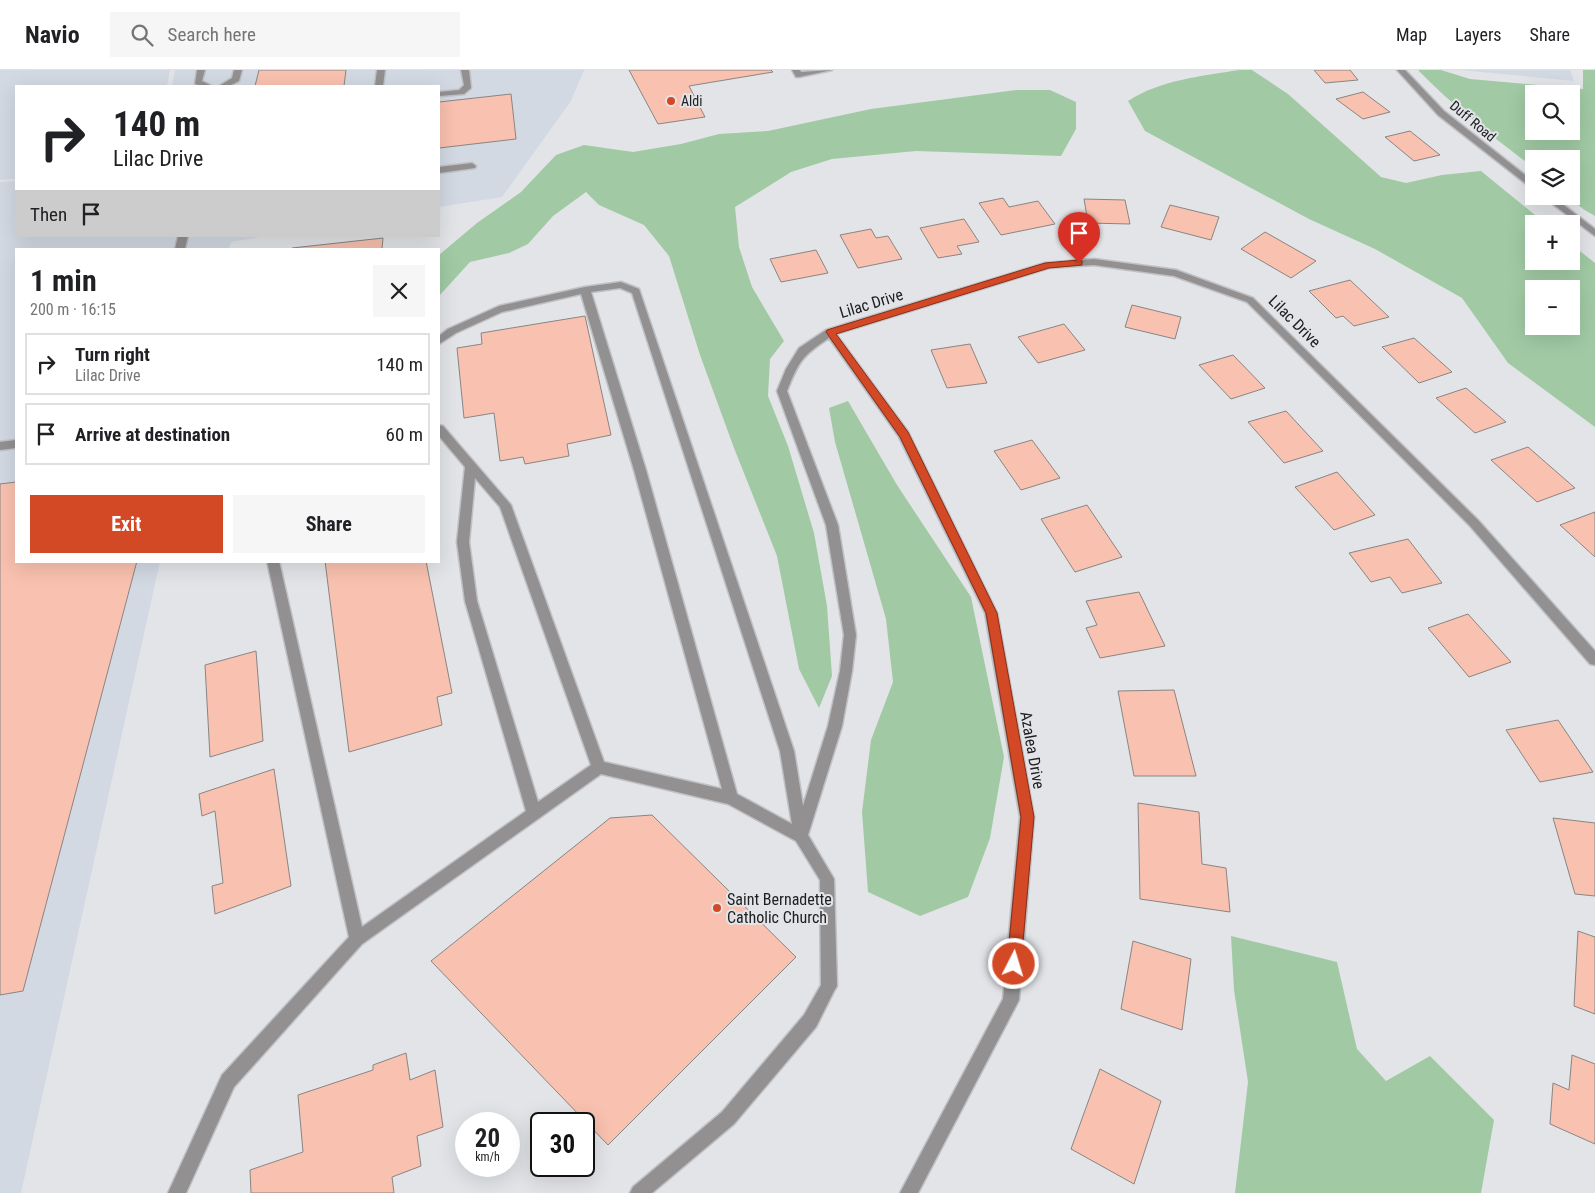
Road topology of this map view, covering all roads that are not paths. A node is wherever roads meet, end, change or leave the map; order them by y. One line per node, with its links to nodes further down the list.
1 (201, 70): 8 (street)
2 (238, 70): 9 (street)
3 (381, 70): 10 (street)
4 (465, 70): 11 (street)
5 (796, 70): 6 (street)
6 (828, 70)
7 (1401, 70): 14 (street, Duff Road)
8 (206, 85)
9 (225, 85)
10 (379, 85)
11 (440, 94)
12 (472, 166): 13 (street)
13 (440, 170)
14 (1525, 180)
15 (1558, 205): 16 (street)
16 (1595, 233)
17 (585, 290): 19 (street); 27 (street); 29 (street)
18 (830, 332): 25 (street, Lilac Drive); 29 (street, Lilac Drive); 33 (street, Azalea Drive)
19 (440, 340)
20 (440, 430): 23 (street)
21 (15, 444): 22 (street)
22 (0, 446)
23 (471, 467): 26 (street); 28 (street)
24 (273, 563): 30 (street)
25 (1595, 660)
26 (599, 767): 27 (street); 28 (street)
27 (731, 798): 29 (street)
28 (534, 813): 30 (street)
29 (801, 836): 32 (street)
30 (357, 939): 31 (street)
31 (177, 1193)
32 (639, 1193)
33 (909, 1193)

